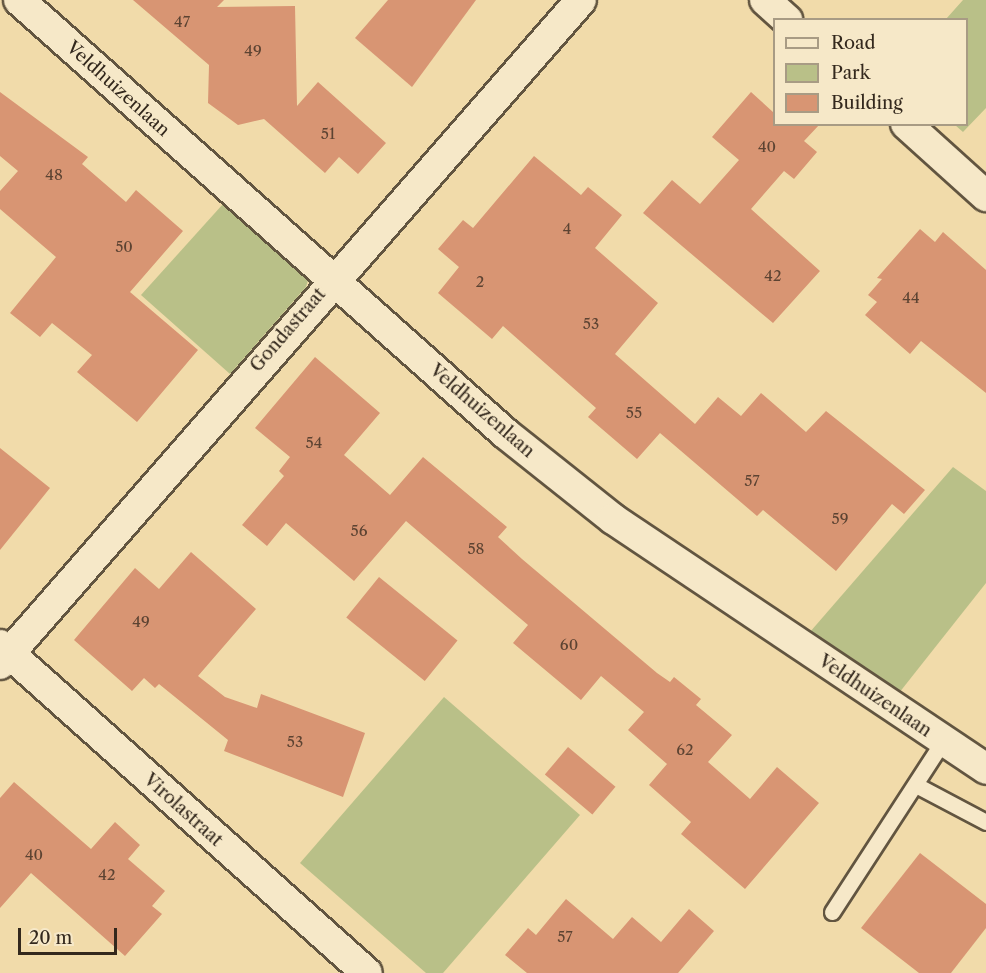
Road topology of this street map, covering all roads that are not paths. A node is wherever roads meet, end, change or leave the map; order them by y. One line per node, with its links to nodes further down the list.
1 (19, 0): 7 (street, Veldhuizenlaan)
2 (581, 0): 7 (street, Gondastraat)
3 (765, 0): 4 (street)
4 (785, 18)
5 (908, 126): 6 (street)
6 (986, 196)
7 (332, 280): 8 (street, Gondastraat); 9 (street, Veldhuizenlaan)
8 (2, 654): 14 (street, Virolastraat)
9 (943, 741): 10 (street, Veldhuizenlaan); 11 (lane)
10 (986, 770)
11 (916, 785): 12 (lane); 13 (lane)
12 (986, 822)
13 (832, 912)
14 (367, 973)

